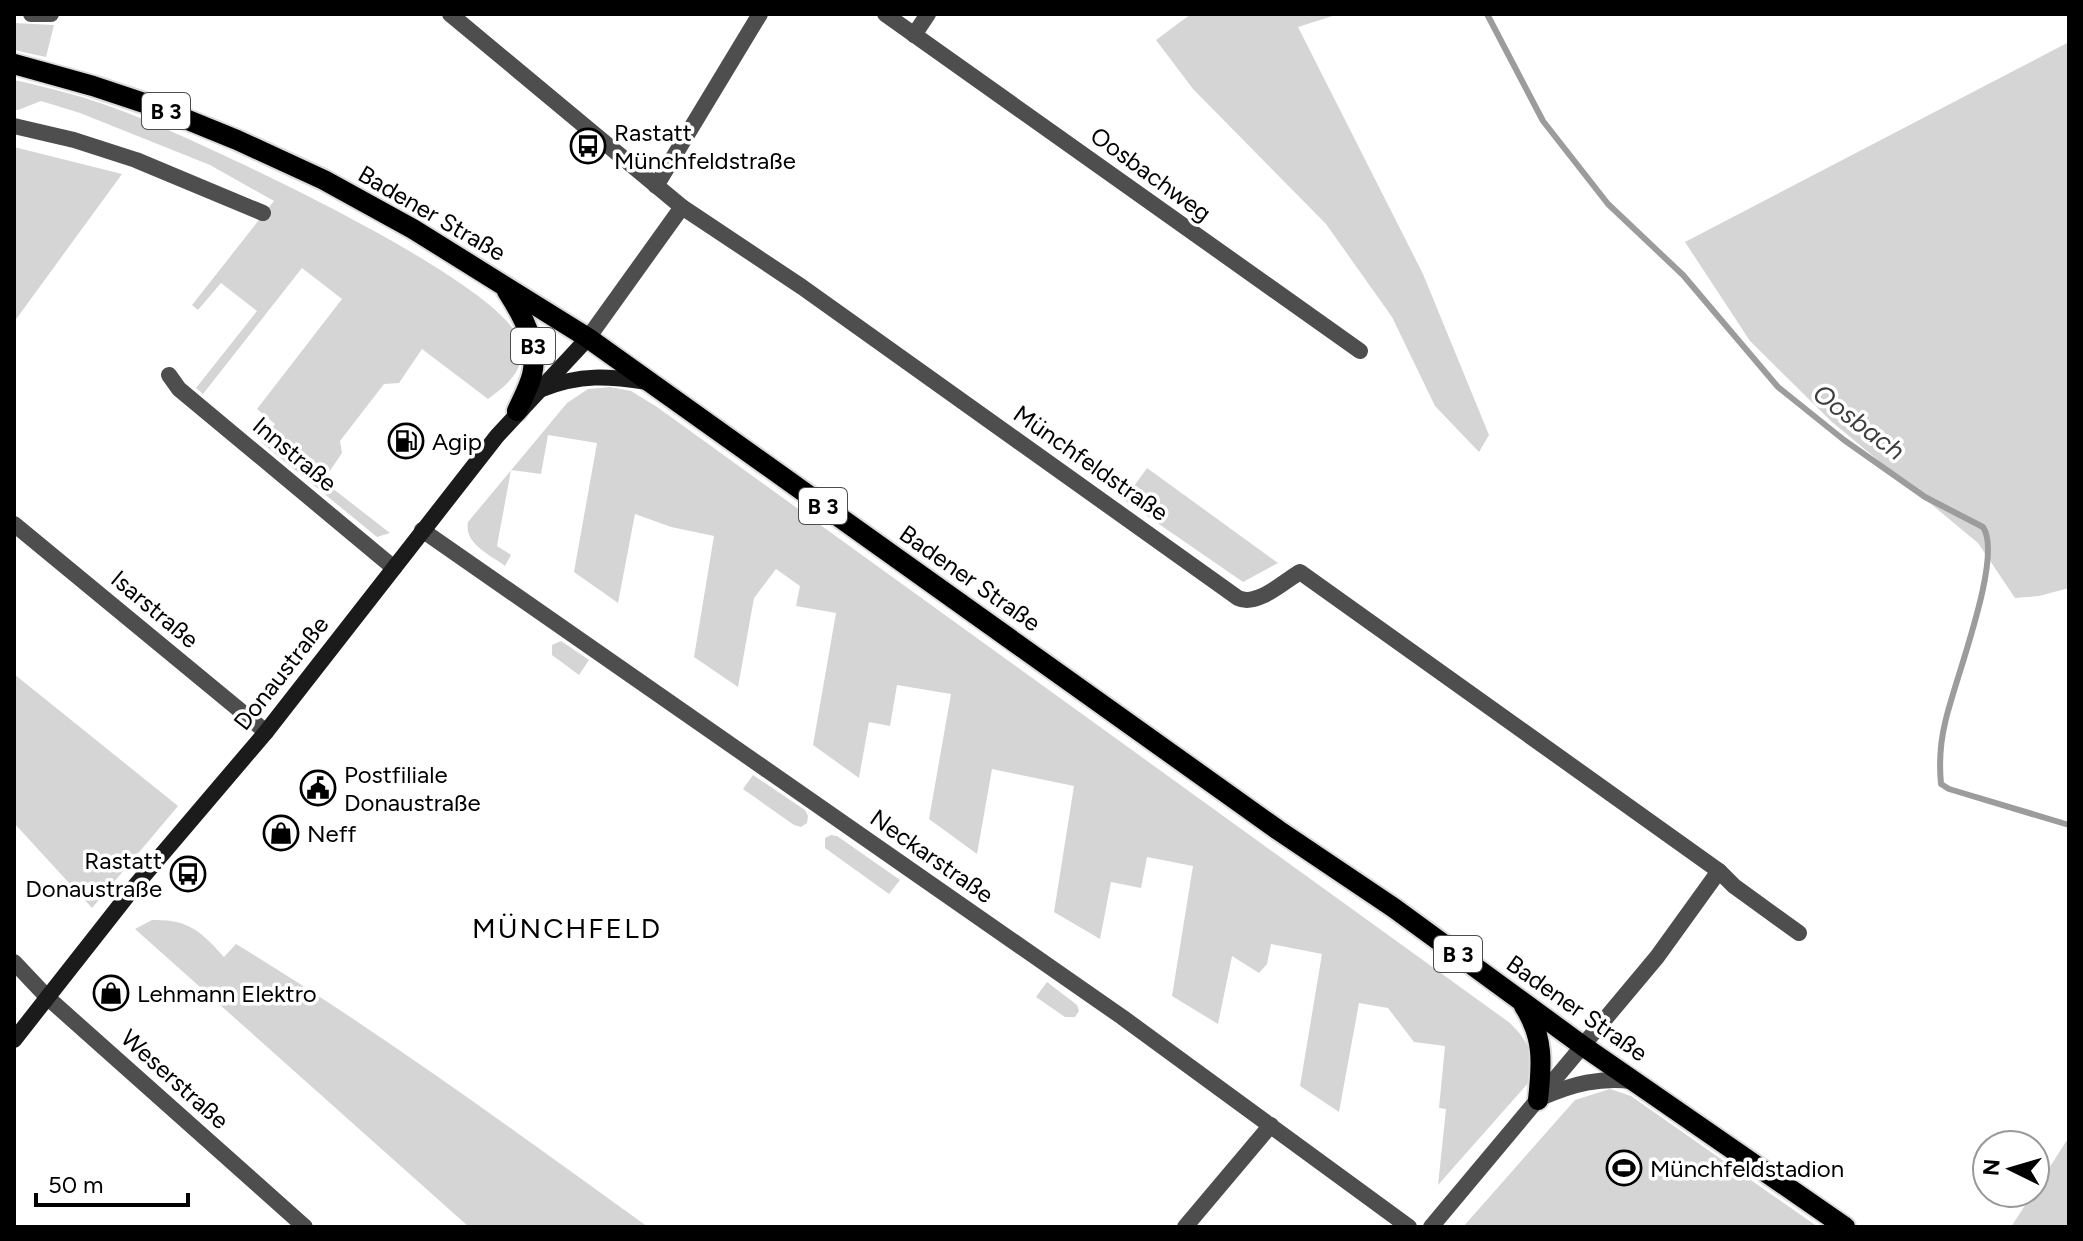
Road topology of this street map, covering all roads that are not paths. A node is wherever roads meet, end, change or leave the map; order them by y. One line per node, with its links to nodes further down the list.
1 (31, 14): 2 (street)
2 (51, 14)
3 (450, 14): 10 (street, Münchfeldstraße)
4 (760, 14): 10 (street)
5 (885, 14): 7 (street, Oosbachweg)
6 (928, 14): 7 (street)
7 (914, 35): 15 (street, Oosbachweg)
8 (14, 64): 13 (main road, Badener Straße / B 3)
9 (14, 126): 12 (street)
10 (656, 186): 11 (street, Münchfeldstraße)
11 (682, 207): 14 (street); 24 (street, Münchfeldstraße)
12 (263, 213)
13 (503, 285): 14 (main road, Badener Straße / B 3); 19 (main road, B3)
14 (588, 338): 17 (main road, Badener Straße / B 3); 18 (street, Donaustraße)
15 (1360, 351)
16 (169, 375): 22 (street, Innstraße)
17 (650, 382): 18 (street); 28 (main road, Badener Straße / B 3)
18 (536, 391): 19 (street, Donaustraße)
19 (517, 411): 21 (street, Donaustraße)
20 (14, 524): 23 (street, Isarstraße)
21 (422, 530): 22 (street, Donaustraße); 33 (street, Neckarstraße)
22 (394, 568): 23 (street, Donaustraße)
23 (266, 732): 27 (street, Donaustraße)
24 (1719, 871): 25 (street, Münchfeldstraße); 30 (street)
25 (1799, 933)
26 (14, 962): 27 (street, Weserstraße)
27 (48, 998): 29 (street, Donaustraße); 34 (street, Weserstraße)
28 (1519, 999): 30 (main road, Badener Straße / B 3); 32 (main road)
29 (14, 1040)
30 (1583, 1046): 31 (main road, Badener Straße / B 3); 32 (street)
31 (1636, 1081): 32 (street); 38 (main road, Badener Straße / B 3)
32 (1538, 1100): 37 (street)
33 (1271, 1125): 35 (street); 36 (street, Neckarstraße)
34 (305, 1227)
35 (1185, 1227)
36 (1409, 1227)
37 (1431, 1227)
38 (1845, 1227)

